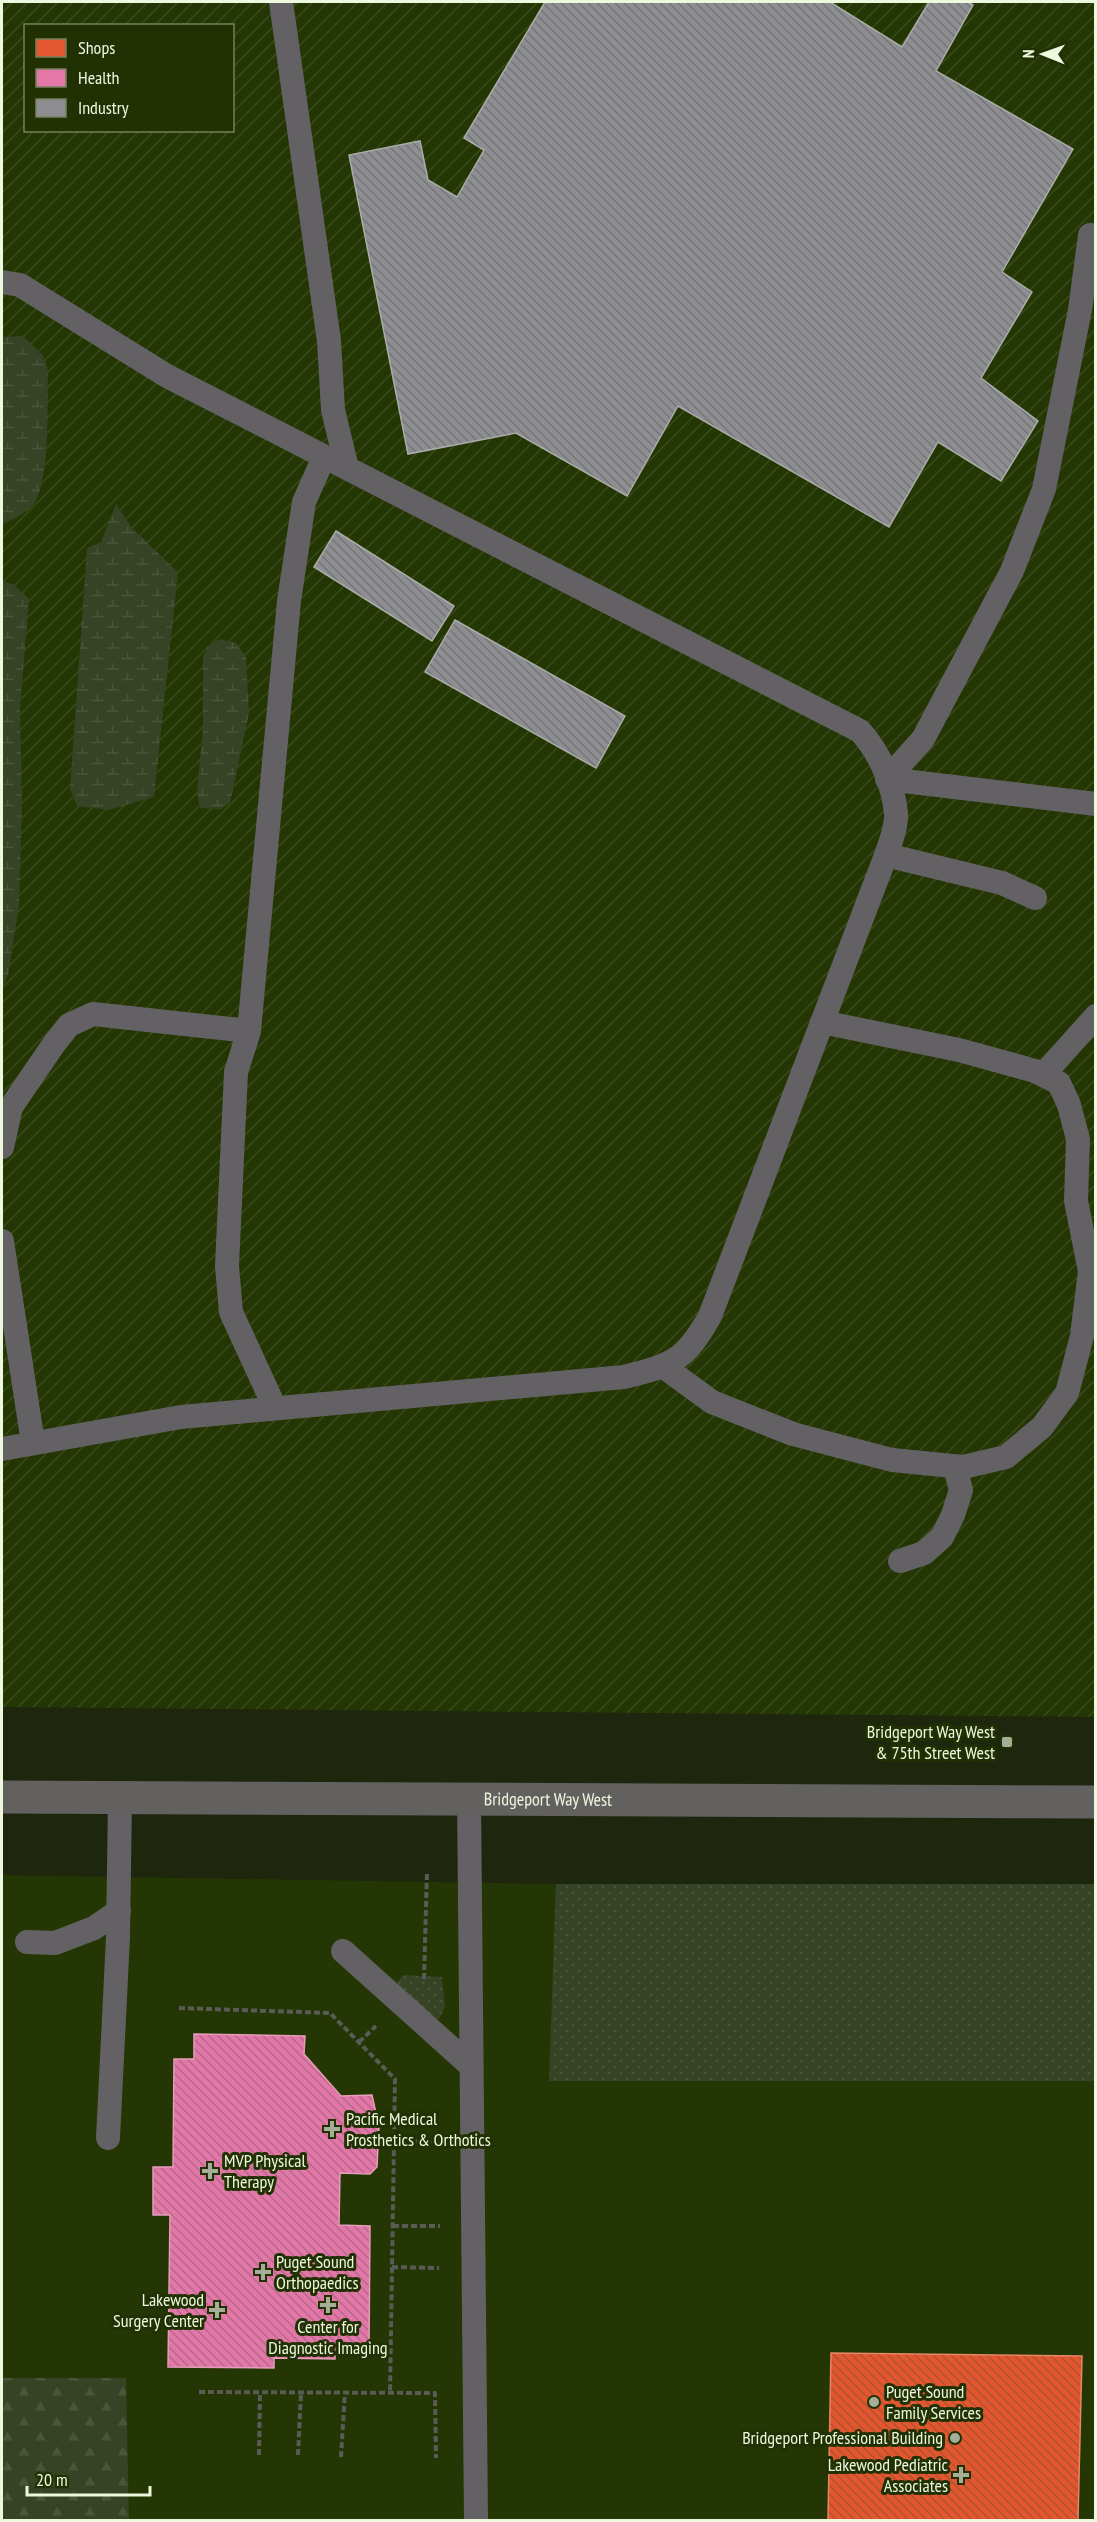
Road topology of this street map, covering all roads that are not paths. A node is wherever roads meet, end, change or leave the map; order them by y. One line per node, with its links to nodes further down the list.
1 (280, 2): 5 (lane)
2 (1090, 235): 6 (lane)
3 (2, 282): 4 (lane)
4 (324, 457): 5 (lane); 12 (lane)
5 (346, 468): 6 (lane)
6 (887, 779): 7 (lane); 8 (lane)
7 (1095, 804)
8 (886, 855): 9 (lane); 11 (lane)
9 (1035, 898)
10 (1095, 1016): 13 (lane)
11 (822, 1022): 13 (lane); 16 (lane)
12 (249, 1031): 14 (lane); 17 (lane)
13 (1043, 1075): 20 (lane)
14 (2, 1147)
15 (2, 1241): 18 (lane)
16 (664, 1367): 17 (lane); 20 (lane)
17 (275, 1408): 18 (lane)
18 (33, 1443): 19 (lane)
19 (2, 1449)
20 (955, 1467): 21 (lane)
21 (900, 1561)
22 (2, 1797): 23 (main road, Bridgeport Way West)
23 (120, 1797): 24 (main road, Bridgeport Way West); 26 (lane)
24 (469, 1799): 25 (main road, Bridgeport Way West); 29 (lane)
25 (1095, 1802)
26 (118, 1911): 27 (lane); 30 (lane)
27 (27, 1942)
28 (343, 1951): 29 (lane)
29 (471, 2066): 31 (lane)
30 (108, 2139)
31 (476, 2520)

